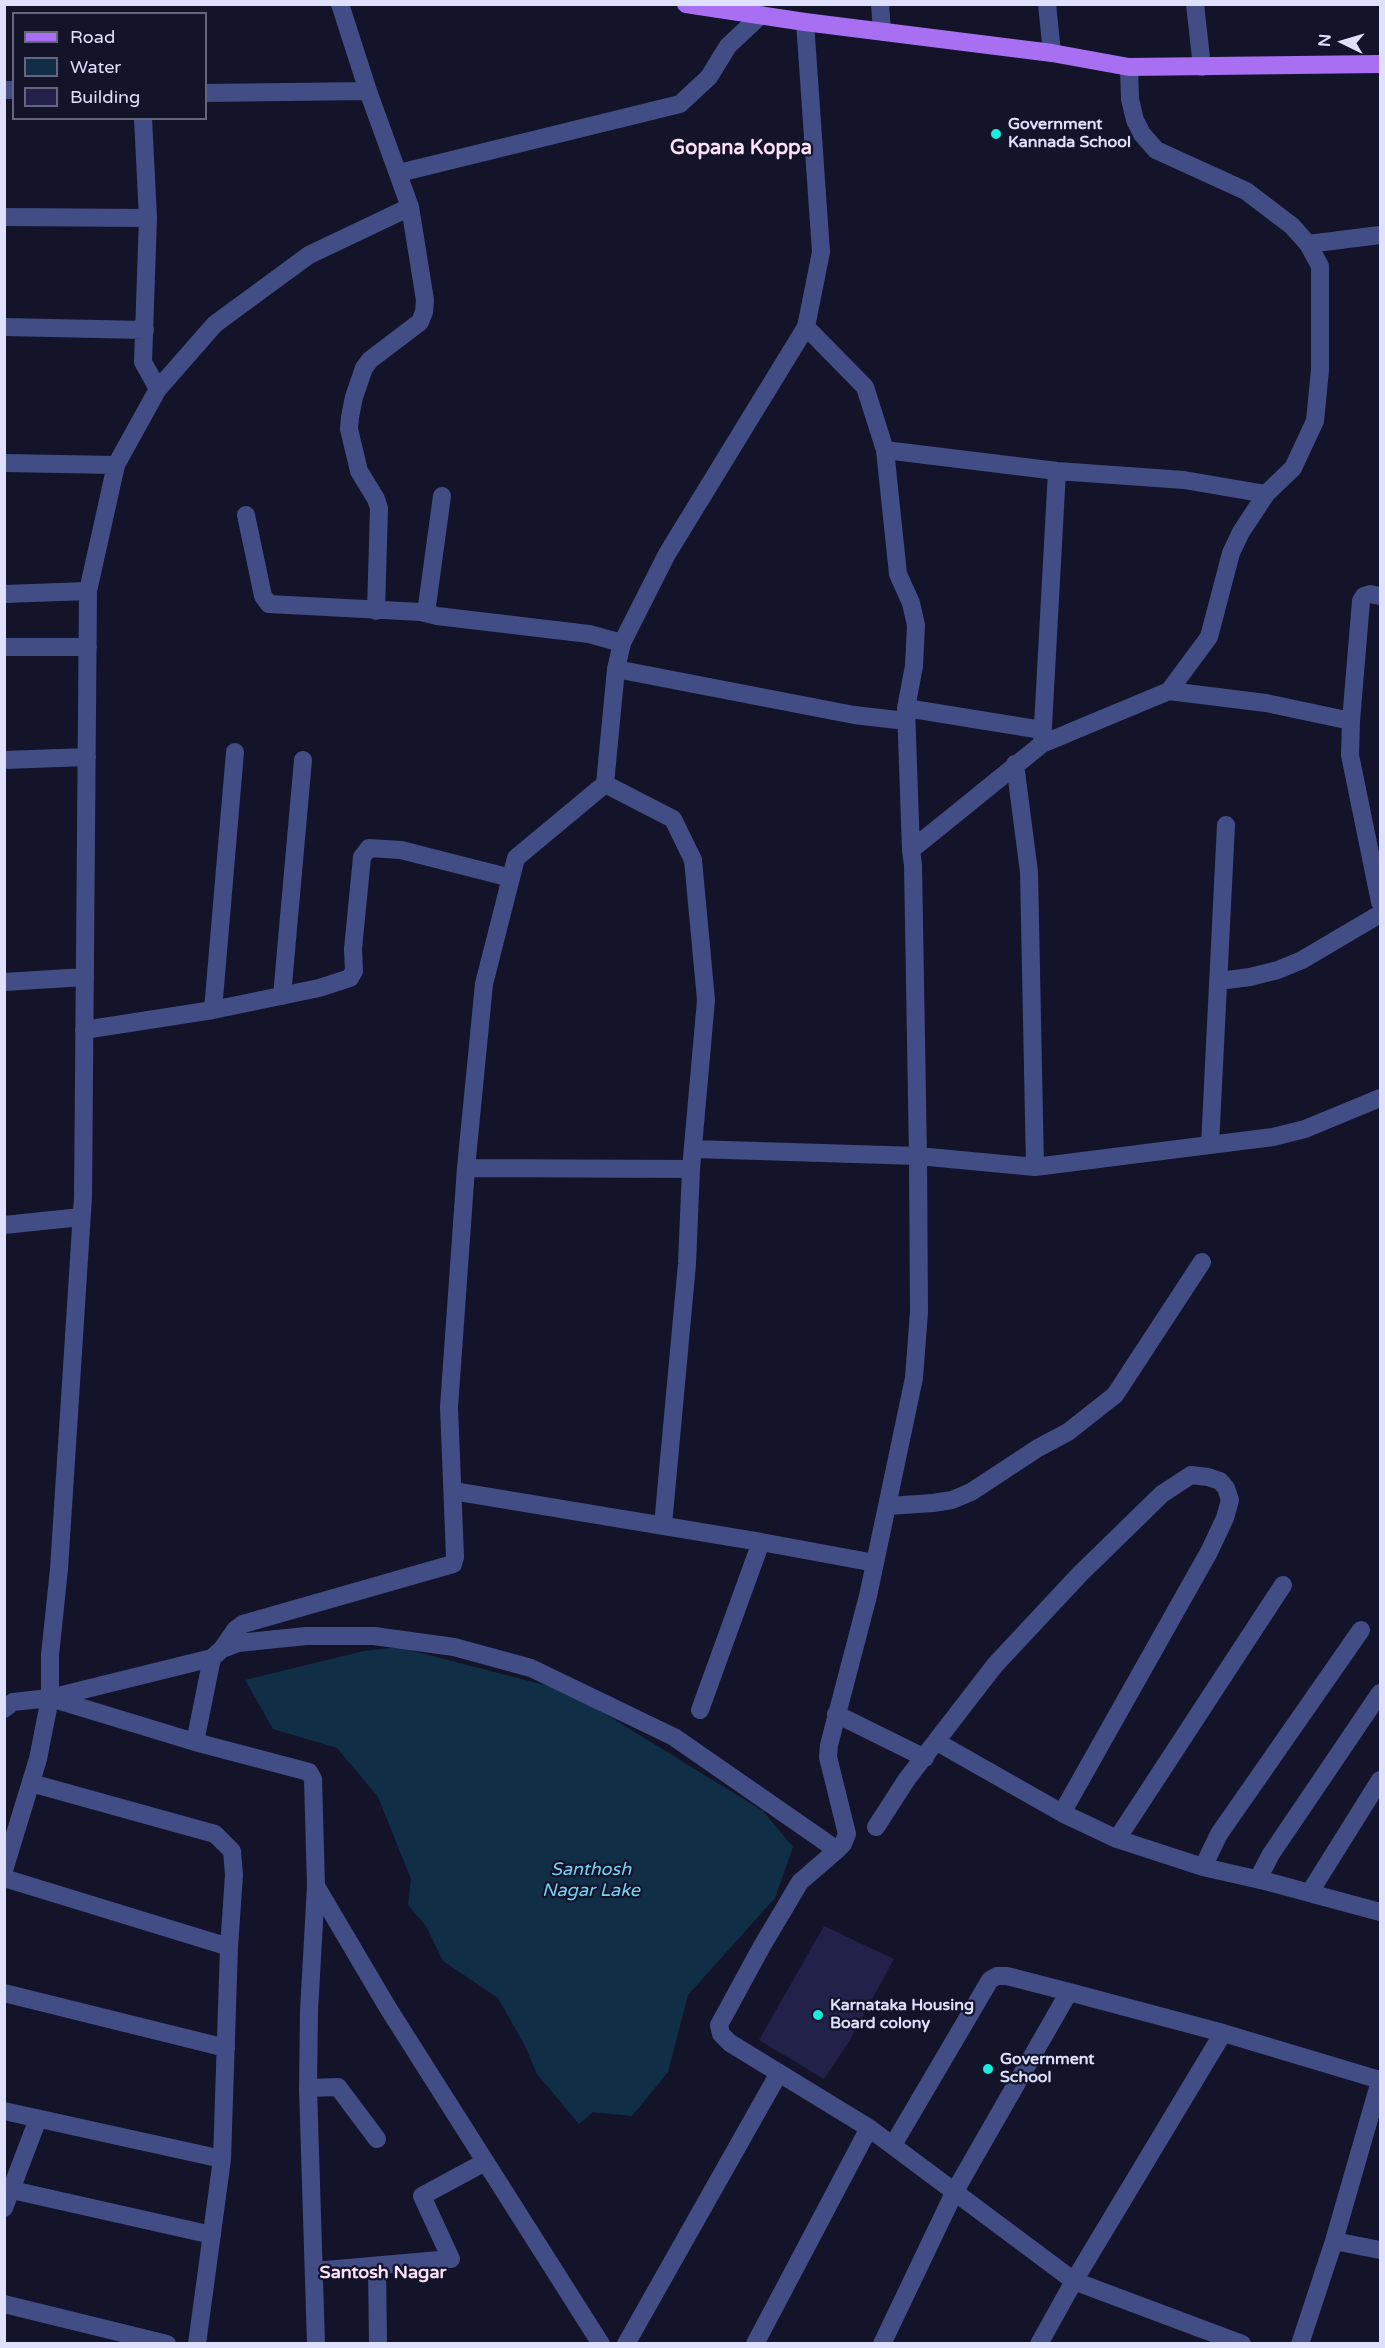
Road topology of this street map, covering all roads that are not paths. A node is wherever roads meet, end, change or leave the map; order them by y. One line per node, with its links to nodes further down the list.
1 (340, 4): 13 (street)
2 (686, 4): 6 (main road)
3 (880, 4): 8 (street)
4 (1047, 4): 9 (street)
5 (1196, 4): 11 (street)
6 (761, 15): 7 (main road); 16 (street)
7 (805, 22): 8 (main road); 23 (street)
8 (882, 31): 9 (main road)
9 (1052, 53): 12 (main road)
10 (1380, 64): 11 (main road)
11 (1202, 67): 12 (main road)
12 (1129, 68): 21 (street)
13 (368, 91): 14 (street); 16 (street)
14 (207, 93)
15 (143, 120): 19 (street)
16 (399, 173): 17 (street)
17 (410, 207): 25 (street); 36 (street)
18 (4, 217): 19 (street)
19 (148, 218): 24 (street)
20 (1380, 235): 21 (street)
21 (1308, 244): 30 (street)
22 (4, 327): 24 (street)
23 (806, 327): 26 (street); 38 (street)
24 (145, 330): 25 (street)
25 (158, 389): 28 (street)
26 (885, 450): 29 (street); 43 (street)
27 (4, 462): 28 (street)
28 (116, 465): 33 (street)
29 (1057, 471): 30 (street); 45 (street)
30 (1266, 494): 42 (street)
31 (442, 496): 37 (street)
32 (246, 515): 36 (street)
33 (88, 591): 34 (street); 40 (street)
34 (4, 594)
35 (1380, 596): 44 (street)
36 (376, 611): 37 (street)
37 (426, 613): 38 (street)
38 (622, 643): 41 (street)
39 (4, 647): 40 (street)
40 (88, 647): 47 (street)
41 (616, 669): 43 (street); 51 (street)
42 (1169, 691): 44 (street); 45 (street)
43 (906, 714): 45 (street); 53 (street)
44 (1351, 721): 55 (street)
45 (1042, 737): 50 (street)
46 (235, 752): 61 (street)
47 (87, 756): 48 (street); 57 (street)
48 (4, 760)
49 (303, 760): 60 (street)
50 (1015, 764): 53 (street); 67 (street)
51 (604, 784): 54 (street); 65 (street)
52 (1226, 825): 58 (street)
53 (911, 850): 66 (street)
54 (511, 878): 60 (street); 68 (street)
55 (1380, 902)
56 (1380, 914): 58 (street)
57 (85, 977): 59 (street); 62 (street)
58 (1219, 981): 64 (street)
59 (4, 982)
60 (282, 996): 61 (street)
61 (213, 1010): 62 (street)
62 (84, 1030): 70 (street)
63 (1380, 1098): 64 (street)
64 (1210, 1145): 67 (street)
65 (694, 1149): 66 (street); 69 (street)
66 (918, 1156): 67 (street); 74 (street)
67 (1035, 1167)
68 (466, 1168): 69 (street); 73 (street)
69 (691, 1169): 75 (street)
70 (81, 1217): 71 (street); 82 (street)
71 (4, 1225)
72 (1202, 1262): 74 (street)
73 (453, 1491): 75 (street); 80 (street)
74 (888, 1506): 77 (street)
75 (663, 1525): 76 (street)
76 (761, 1542): 77 (street); 84 (street)
77 (875, 1563): 85 (street)
78 (1283, 1585): 93 (street)
79 (1361, 1630): 95 (street)
80 (217, 1654): 82 (street); 86 (street); 94 (street)
81 (1380, 1693): 98 (street)
82 (50, 1698): 83 (street); 86 (street); 90 (street)
83 (4, 1709)
84 (700, 1710)
85 (836, 1714): 88 (street); 94 (street)
86 (195, 1742): 99 (street)
87 (937, 1742): 88 (street); 91 (street); 91 (street)
88 (924, 1758): 92 (street)
89 (1380, 1780): 100 (street)
90 (31, 1783): 96 (street); 102 (street)
91 (1062, 1813): 93 (street)
92 (876, 1827)
93 (1118, 1839): 95 (street)
94 (837, 1850): 107 (street)
95 (1203, 1867): 98 (street)
96 (4, 1870)
97 (4, 1878): 102 (street)
98 (1257, 1879): 100 (street)
99 (316, 1886): 109 (street); 116 (street)
100 (1310, 1892): 101 (street)
101 (1380, 1912)
102 (229, 1947): 106 (street)
103 (1069, 1992): 105 (street); 114 (street); 118 (street)
104 (4, 1993): 106 (street)
105 (1223, 2033): 108 (street); 125 (street)
106 (226, 2048): 115 (street)
107 (779, 2073): 112 (street); 132 (street)
108 (1380, 2081): 121 (street)
109 (308, 2088): 113 (street); 124 (street)
110 (4, 2111): 111 (street)
111 (38, 2119): 115 (street); 117 (street)
112 (869, 2128): 114 (street); 133 (street)
113 (376, 2139)
114 (894, 2145): 118 (street)
115 (222, 2159): 120 (street)
116 (485, 2162): 123 (street); 131 (street)
117 (12, 2190): 119 (street); 120 (street)
118 (955, 2191): 125 (street); 134 (street)
119 (4, 2208)
120 (212, 2235): 128 (street)
121 (1334, 2241): 122 (street); 137 (street)
122 (1380, 2250)
123 (376, 2266): 124 (street); 130 (street)
124 (314, 2271): 129 (street)
125 (1074, 2281): 135 (street); 136 (street)
126 (4, 2304): 127 (street)
127 (167, 2343)
128 (197, 2343)
129 (316, 2343)
130 (378, 2343)
131 (601, 2343)
132 (626, 2343)
133 (755, 2343)
134 (882, 2343)
135 (1039, 2343)
136 (1242, 2343)
137 (1300, 2343)

